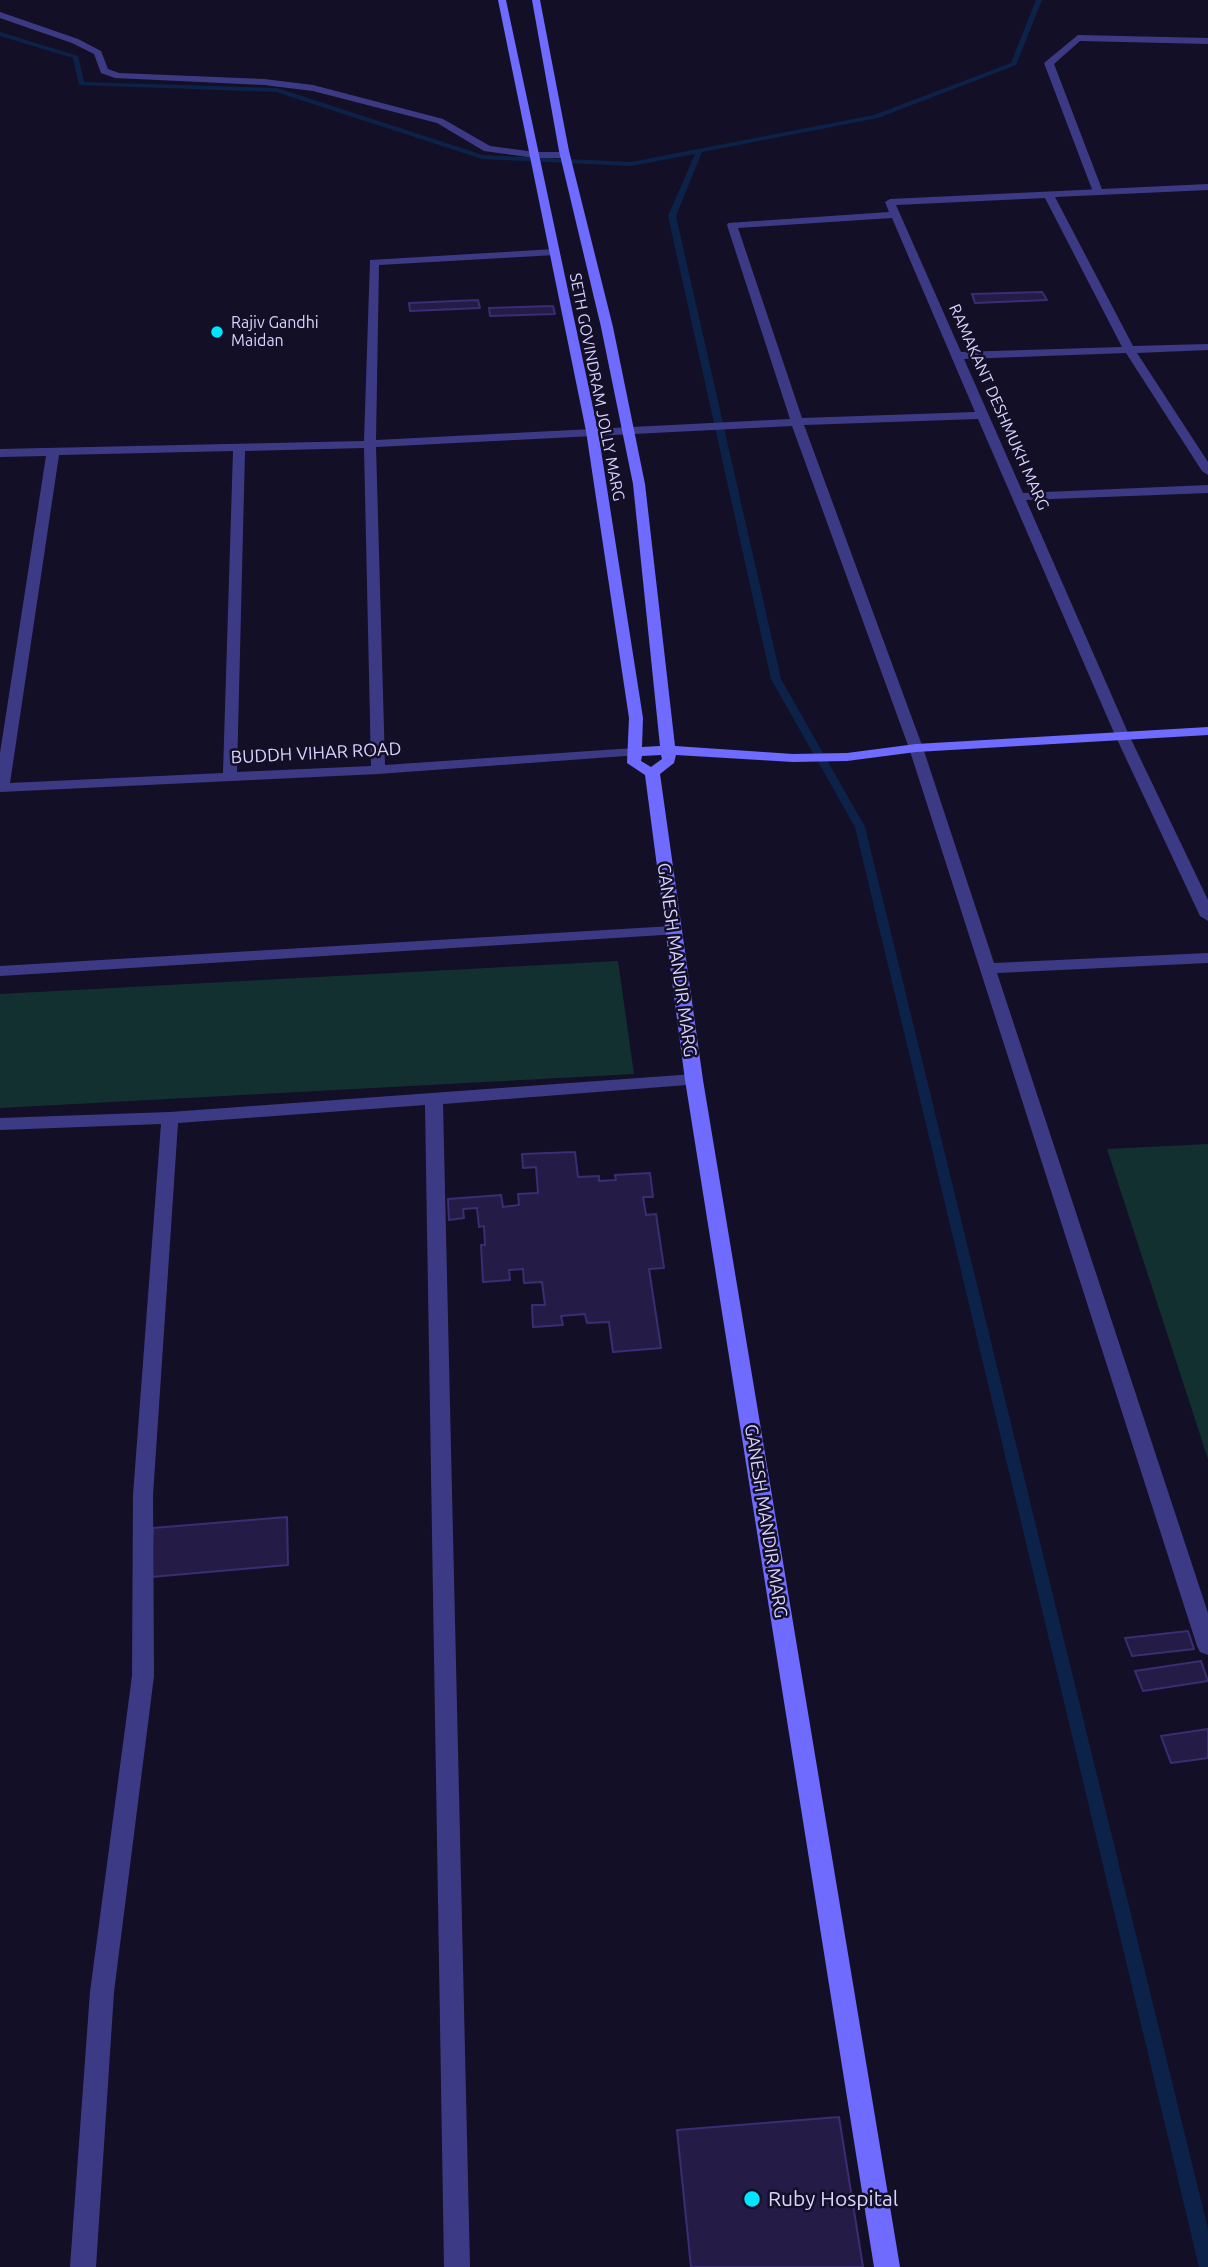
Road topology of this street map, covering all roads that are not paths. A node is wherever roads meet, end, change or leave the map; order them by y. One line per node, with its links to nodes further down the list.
1 (502, 0): 5 (street, SETH GOVINDRAM JOLLY MARG)
2 (536, 0): 6 (street)
3 (0, 15): 5 (street)
4 (1208, 41): 9 (street)
5 (535, 156): 6 (street); 7 (street, SETH GOVINDRAM JOLLY MARG)
6 (565, 156): 7 (street)
7 (554, 177): 12 (street, SETH GOVINDRAM JOLLY MARG); 18 (street)
8 (1206, 191): 9 (street)
9 (1098, 192): 10 (street)
10 (1048, 194): 11 (street); 14 (street)
11 (895, 215): 15 (street, RAMAKANT DESHMUKH MARG); 17 (street)
12 (555, 252): 19 (street, SETH GOVINDRAM JOLLY MARG); 20 (street)
13 (1208, 347): 14 (street)
14 (1129, 350): 15 (street); 24 (street)
15 (957, 356): 16 (street, RAMAKANT DESHMUKH MARG)
16 (983, 415): 17 (street); 26 (street, RAMAKANT DESHMUKH MARG)
17 (797, 422): 18 (street); 29 (street)
18 (628, 430): 19 (street); 30 (street)
19 (592, 431): 20 (street); 31 (street, SETH GOVINDRAM JOLLY MARG)
20 (370, 444): 21 (street); 32 (street)
21 (239, 447): 22 (street); 34 (street)
22 (53, 452): 23 (street); 35 (street)
23 (0, 453)
24 (1208, 471)
25 (1208, 489): 26 (street)
26 (1019, 497): 28 (street, RAMAKANT DESHMUKH MARG)
27 (1208, 731): 28 (street)
28 (1122, 735): 29 (street); 36 (street, RAMAKANT DESHMUKH MARG)
29 (916, 748): 30 (street); 39 (street)
30 (667, 750): 31 (street); 33 (street)
31 (634, 752): 32 (street, BUDDH VIHAR ROAD); 33 (street)
32 (378, 770): 34 (street, BUDDH VIHAR ROAD)
33 (652, 773): 37 (street, GANESH MANDIR MARG)
34 (230, 777): 35 (street, BUDDH VIHAR ROAD)
35 (1, 788)
36 (1208, 916)
37 (673, 931): 40 (street); 41 (street, GANESH MANDIR MARG)
38 (1208, 958): 39 (street)
39 (989, 968): 45 (street)
40 (0, 971)
41 (694, 1080): 42 (street); 48 (street, GANESH MANDIR MARG)
42 (435, 1101): 43 (street); 47 (street)
43 (170, 1118): 44 (street); 46 (street)
44 (0, 1124)
45 (1208, 1646)
46 (83, 2267)
47 (457, 2267)
48 (887, 2267)

